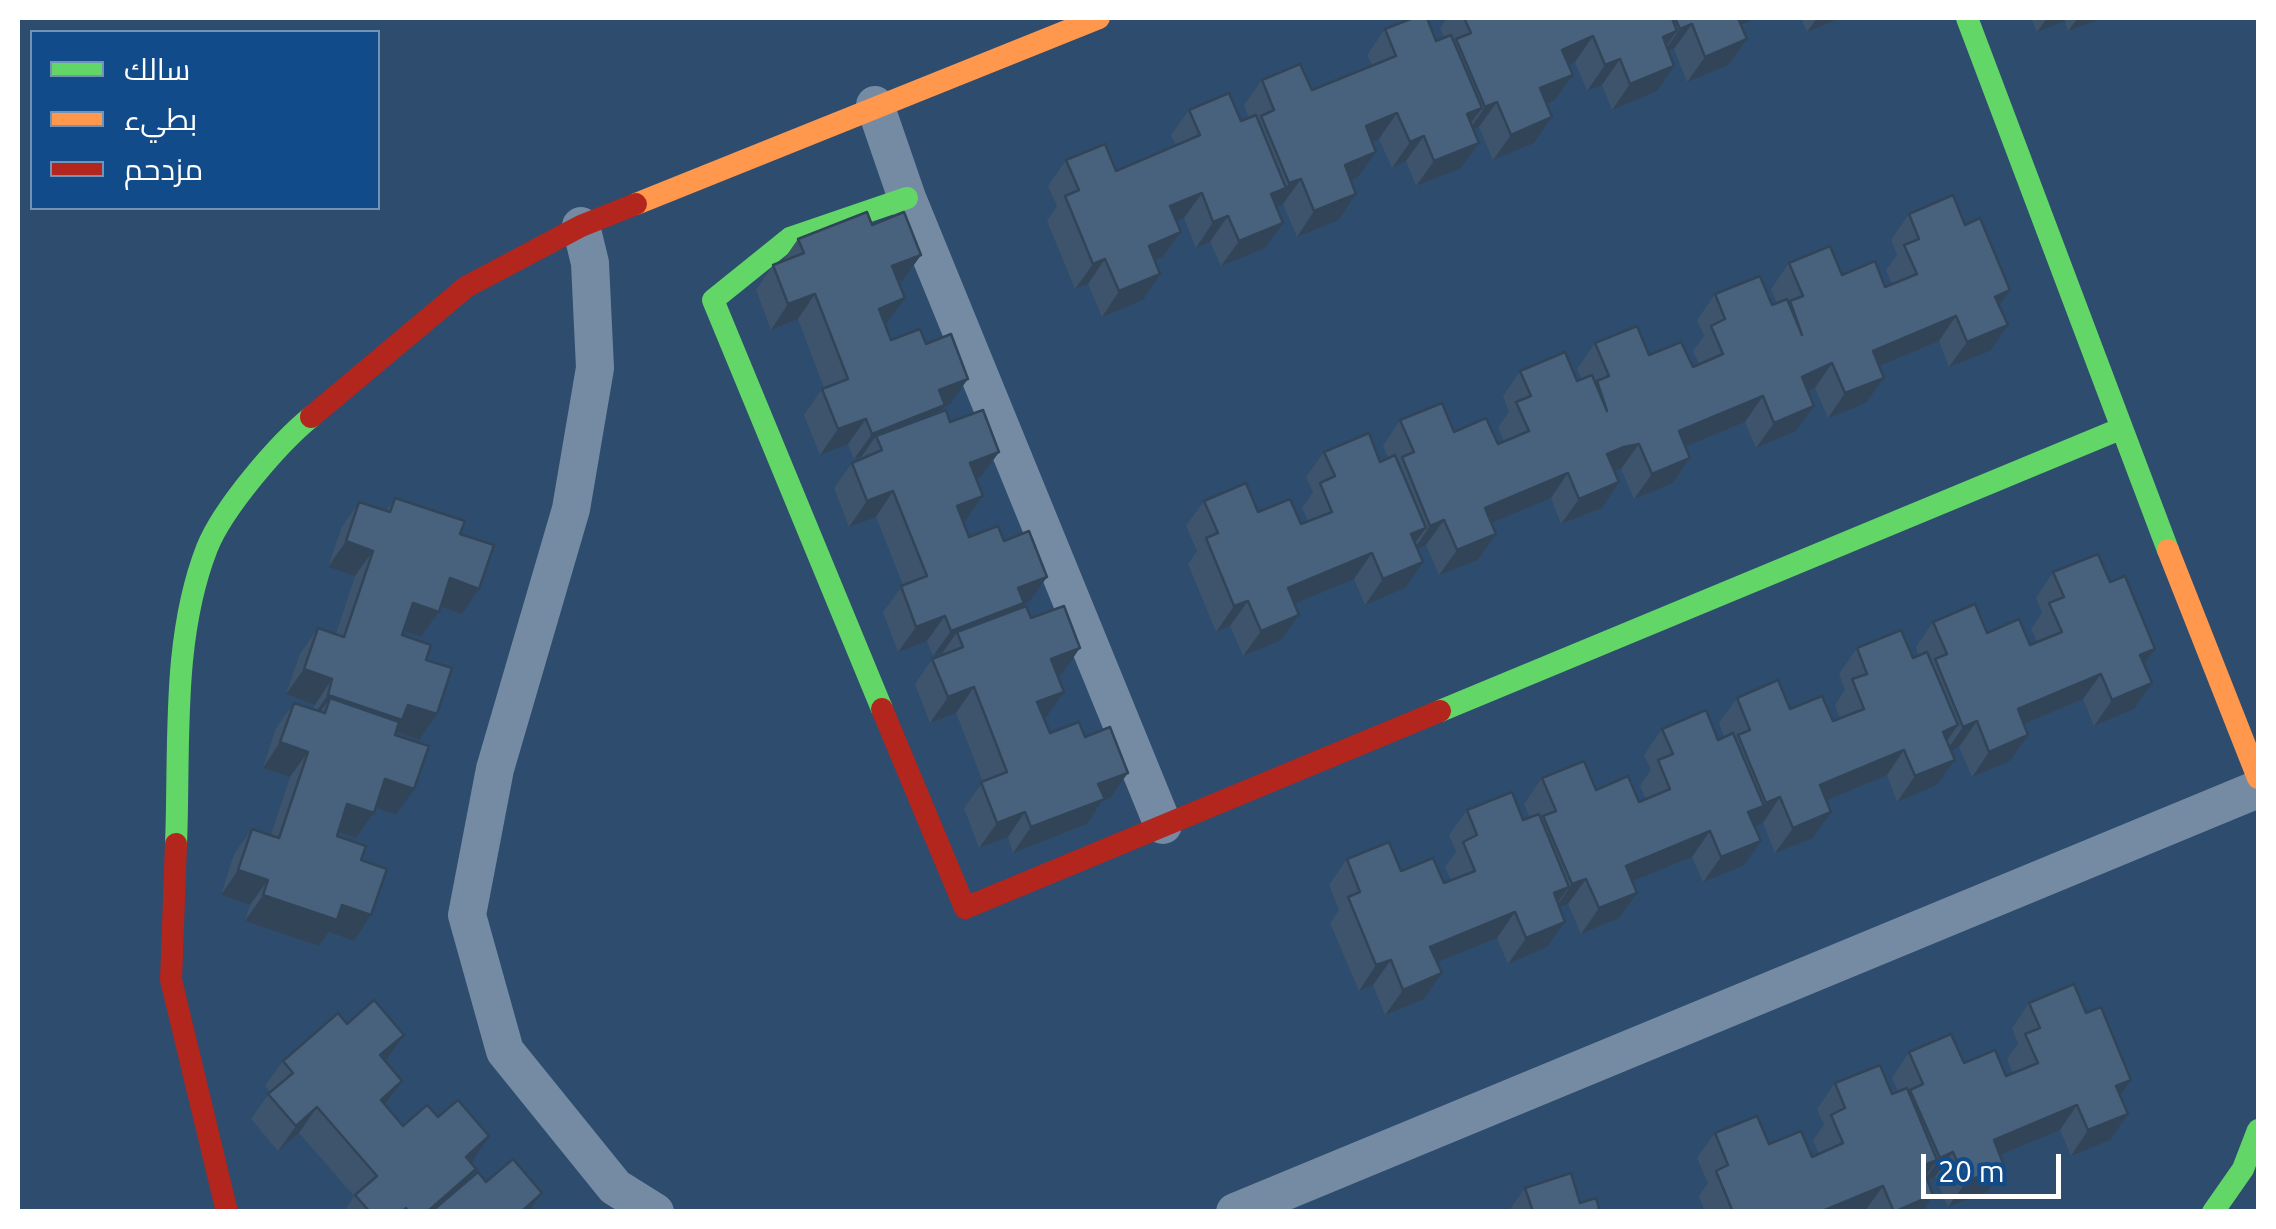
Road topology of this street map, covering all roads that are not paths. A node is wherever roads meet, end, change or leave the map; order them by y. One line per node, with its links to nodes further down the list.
1 (1099, 18): 3 (street)
2 (1967, 18): 6 (street)
3 (876, 106): 4 (street); 5 (street)
4 (907, 198): 9 (street); 9 (street)
5 (581, 226): 11 (street); 12 (street)
6 (2120, 429): 7 (street); 9 (street)
7 (2258, 778)
8 (2258, 789): 13 (street)
9 (1163, 826)
10 (2258, 1130): 14 (street)
11 (227, 1212)
12 (655, 1212)
13 (1236, 1212)
14 (2213, 1212)

